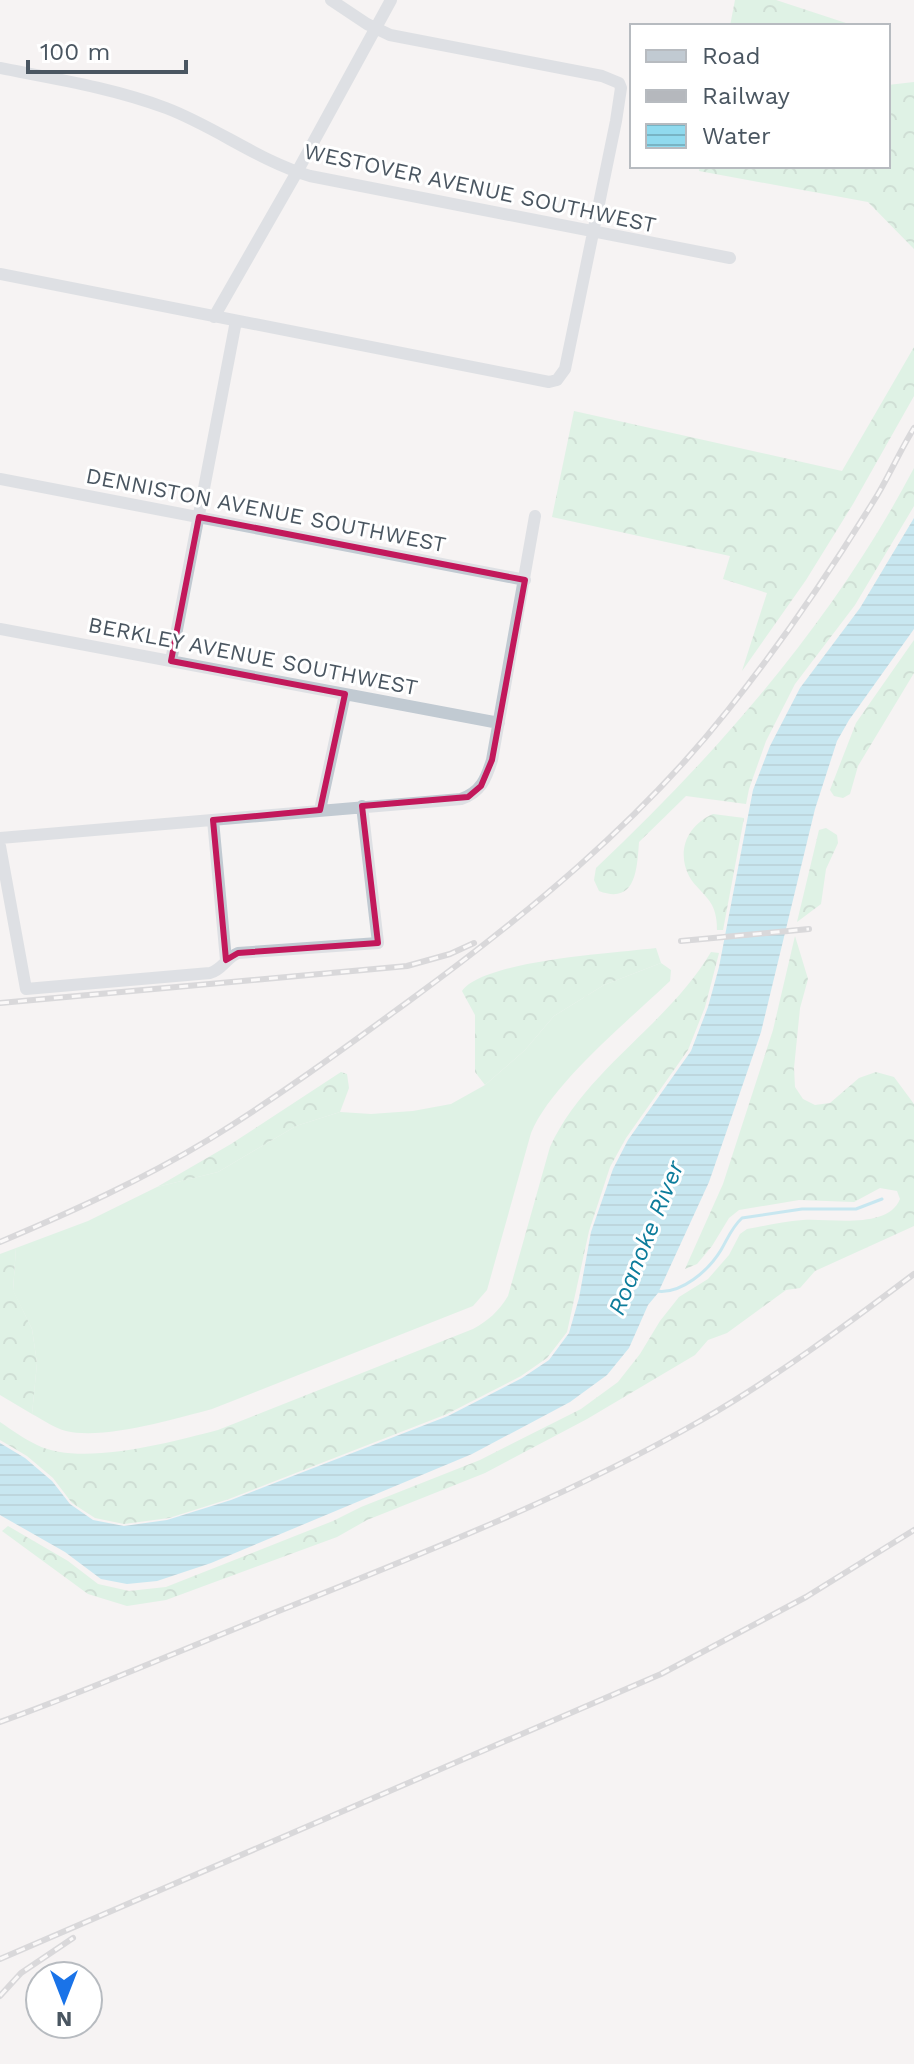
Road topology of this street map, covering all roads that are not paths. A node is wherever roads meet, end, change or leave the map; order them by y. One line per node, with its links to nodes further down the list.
1 (331, 0): 3 (street)
2 (391, 0): 3 (street)
3 (375, 29): 5 (street); 6 (street)
4 (0, 68): 5 (street, WESTOVER AVENUE SOUTHWEST)
5 (297, 172): 6 (street, WESTOVER AVENUE SOUTHWEST); 9 (street)
6 (592, 231): 7 (street, WESTOVER AVENUE SOUTHWEST); 10 (street)
7 (730, 258)
8 (0, 274): 9 (street)
9 (214, 317): 10 (street)
10 (236, 321): 13 (street)
11 (0, 479): 13 (street, DENNISTON AVENUE SOUTHWEST)
12 (535, 516): 14 (street)
13 (199, 517): 14 (street, DENNISTON AVENUE SOUTHWEST); 16 (street)
14 (525, 580): 18 (street)
15 (0, 629): 16 (street, BERKLEY AVENUE SOUTHWEST)
16 (171, 661): 17 (street, BERKLEY AVENUE SOUTHWEST)
17 (345, 694): 18 (street, BERKLEY AVENUE SOUTHWEST); 20 (street)
18 (499, 723): 19 (street)
19 (362, 806): 20 (street); 24 (street)
20 (320, 810): 21 (street)
21 (213, 820): 22 (street); 24 (street)
22 (0, 838)
23 (0, 846): 24 (street)
24 (226, 960)

